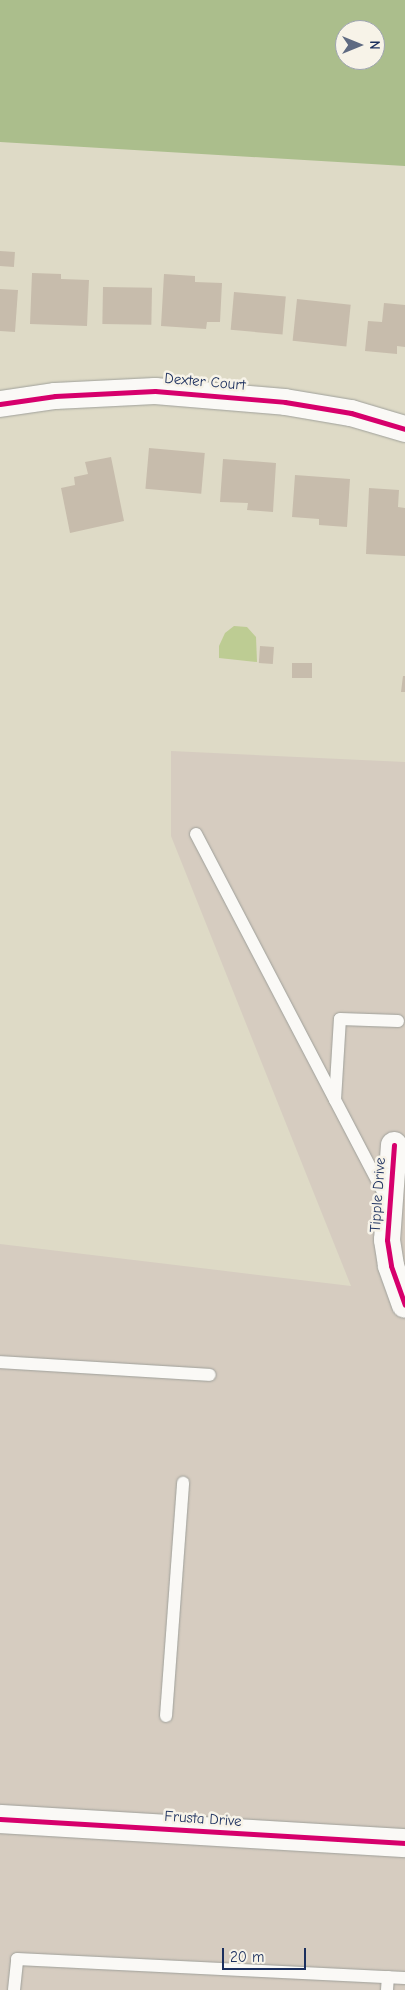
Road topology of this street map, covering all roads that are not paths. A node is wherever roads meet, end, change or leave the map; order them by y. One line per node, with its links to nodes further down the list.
1 (0, 404): 2 (street, Dexter Court)
2 (405, 428)
3 (196, 834): 5 (lane)
4 (398, 1021): 5 (lane)
5 (335, 1100): 7 (lane)
6 (400, 1145): 7 (street, Tipple Drive)
7 (390, 1204): 8 (street, Tipple Drive)
8 (405, 1305)
9 (0, 1362): 10 (lane)
10 (210, 1376)
11 (183, 1483): 12 (lane)
12 (166, 1716)
13 (0, 1819): 14 (street, Frusta Drive)
14 (405, 1843)
15 (405, 1978): 16 (lane)
16 (388, 1984): 17 (lane)
17 (14, 1990)

